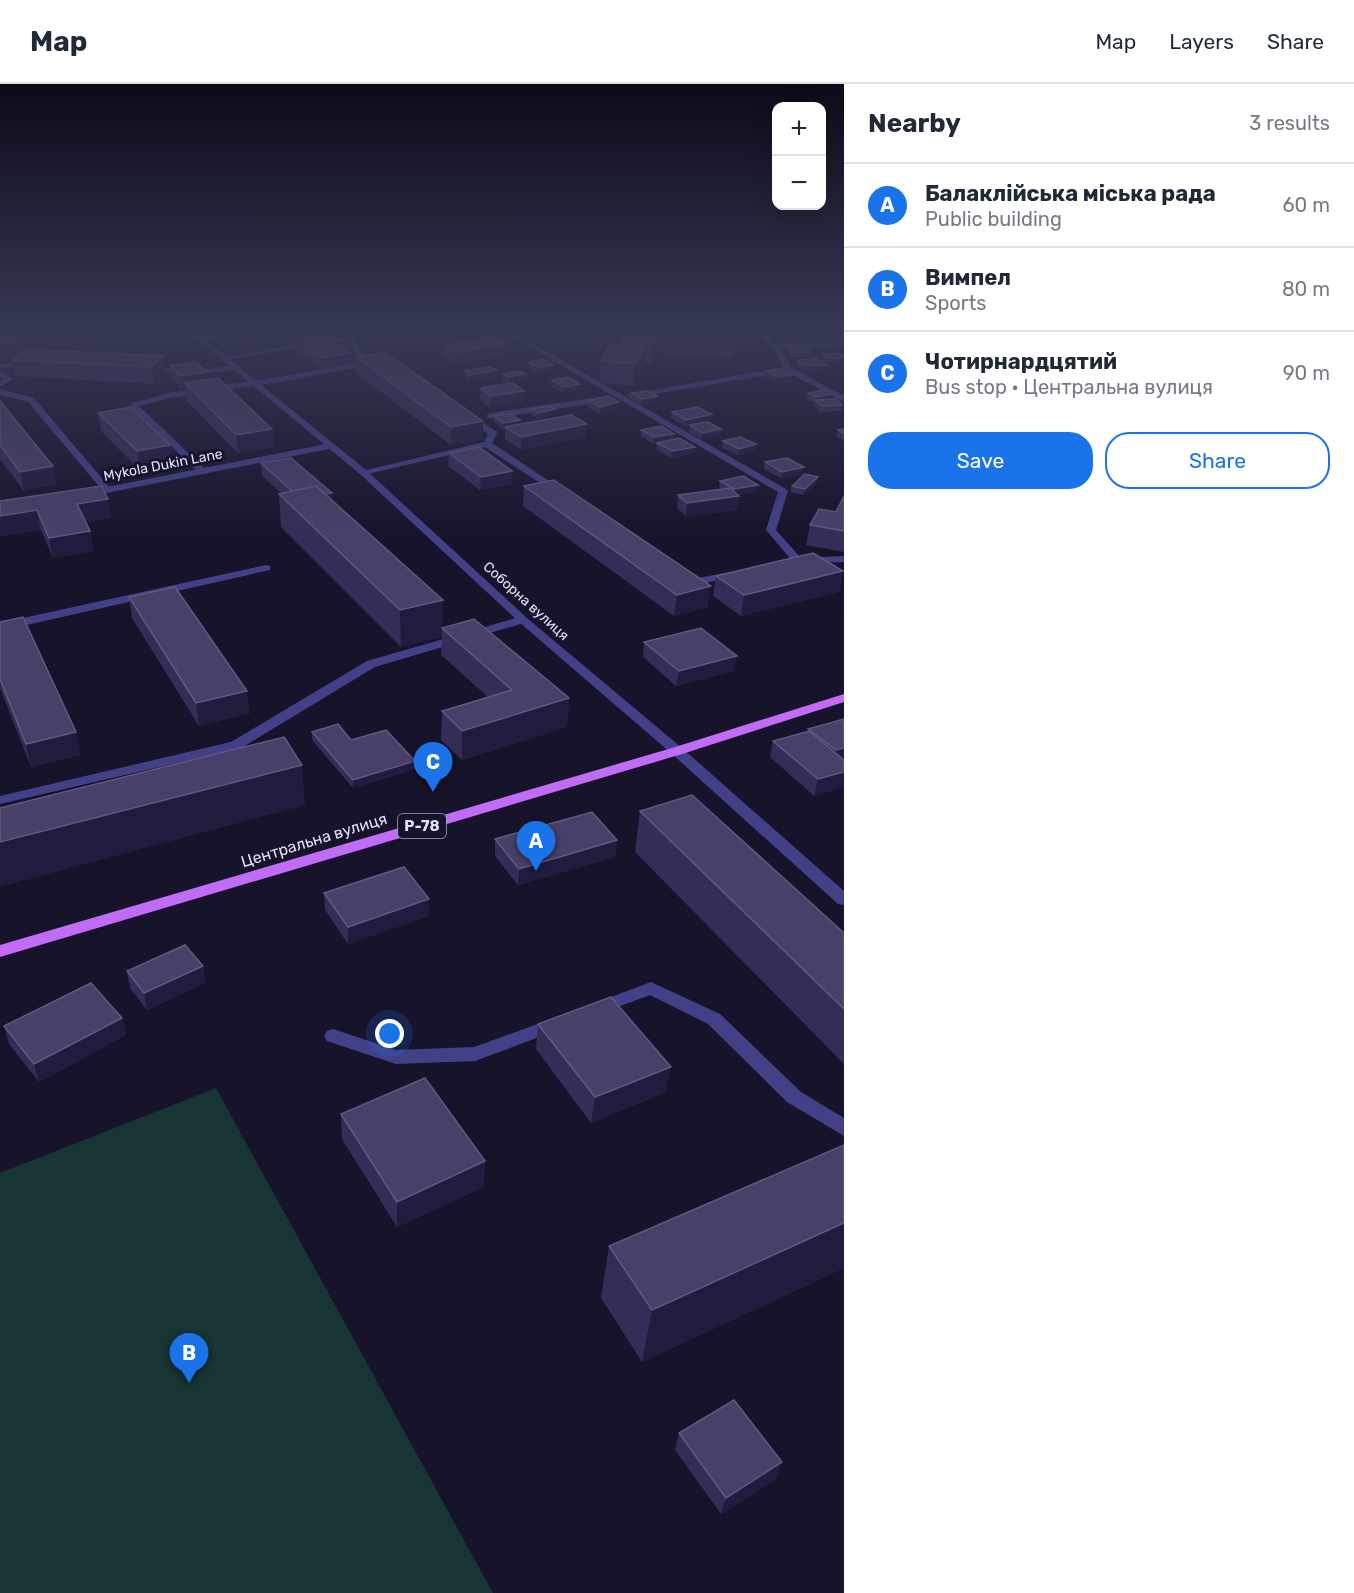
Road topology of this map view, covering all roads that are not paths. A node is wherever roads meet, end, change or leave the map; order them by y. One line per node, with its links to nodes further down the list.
1 (21, 397): 12 (street)
2 (158, 397): 10 (street)
3 (275, 397): 9 (street, Соборна вулиця)
4 (614, 397): 7 (street)
5 (617, 397): 15 (street)
6 (456, 408): 8 (street)
7 (490, 416)
8 (487, 444): 11 (street); 14 (street)
9 (331, 446): 10 (street, Mykola Dukin Lane); 11 (street, Соборна вулиця)
10 (203, 472): 12 (street, Mykola Dukin Lane)
11 (363, 472): 19 (street, Соборна вулиця)
12 (107, 490): 13 (street, Mykola Dukin Lane)
13 (75, 495)
14 (567, 496)
15 (844, 559)
16 (267, 568): 20 (street)
17 (676, 568): 18 (street)
18 (741, 572)
19 (523, 620): 22 (street, Соборна вулиця); 23 (street)
20 (0, 627)
21 (844, 698): 22 (main road, Центральна вулиця / Р-78)
22 (677, 751): 24 (street, Соборна вулиця); 25 (main road, Центральна вулиця / Р-78)
23 (0, 800)
24 (844, 900)
25 (0, 951)
26 (333, 1036): 27 (street)
27 (844, 1128)

